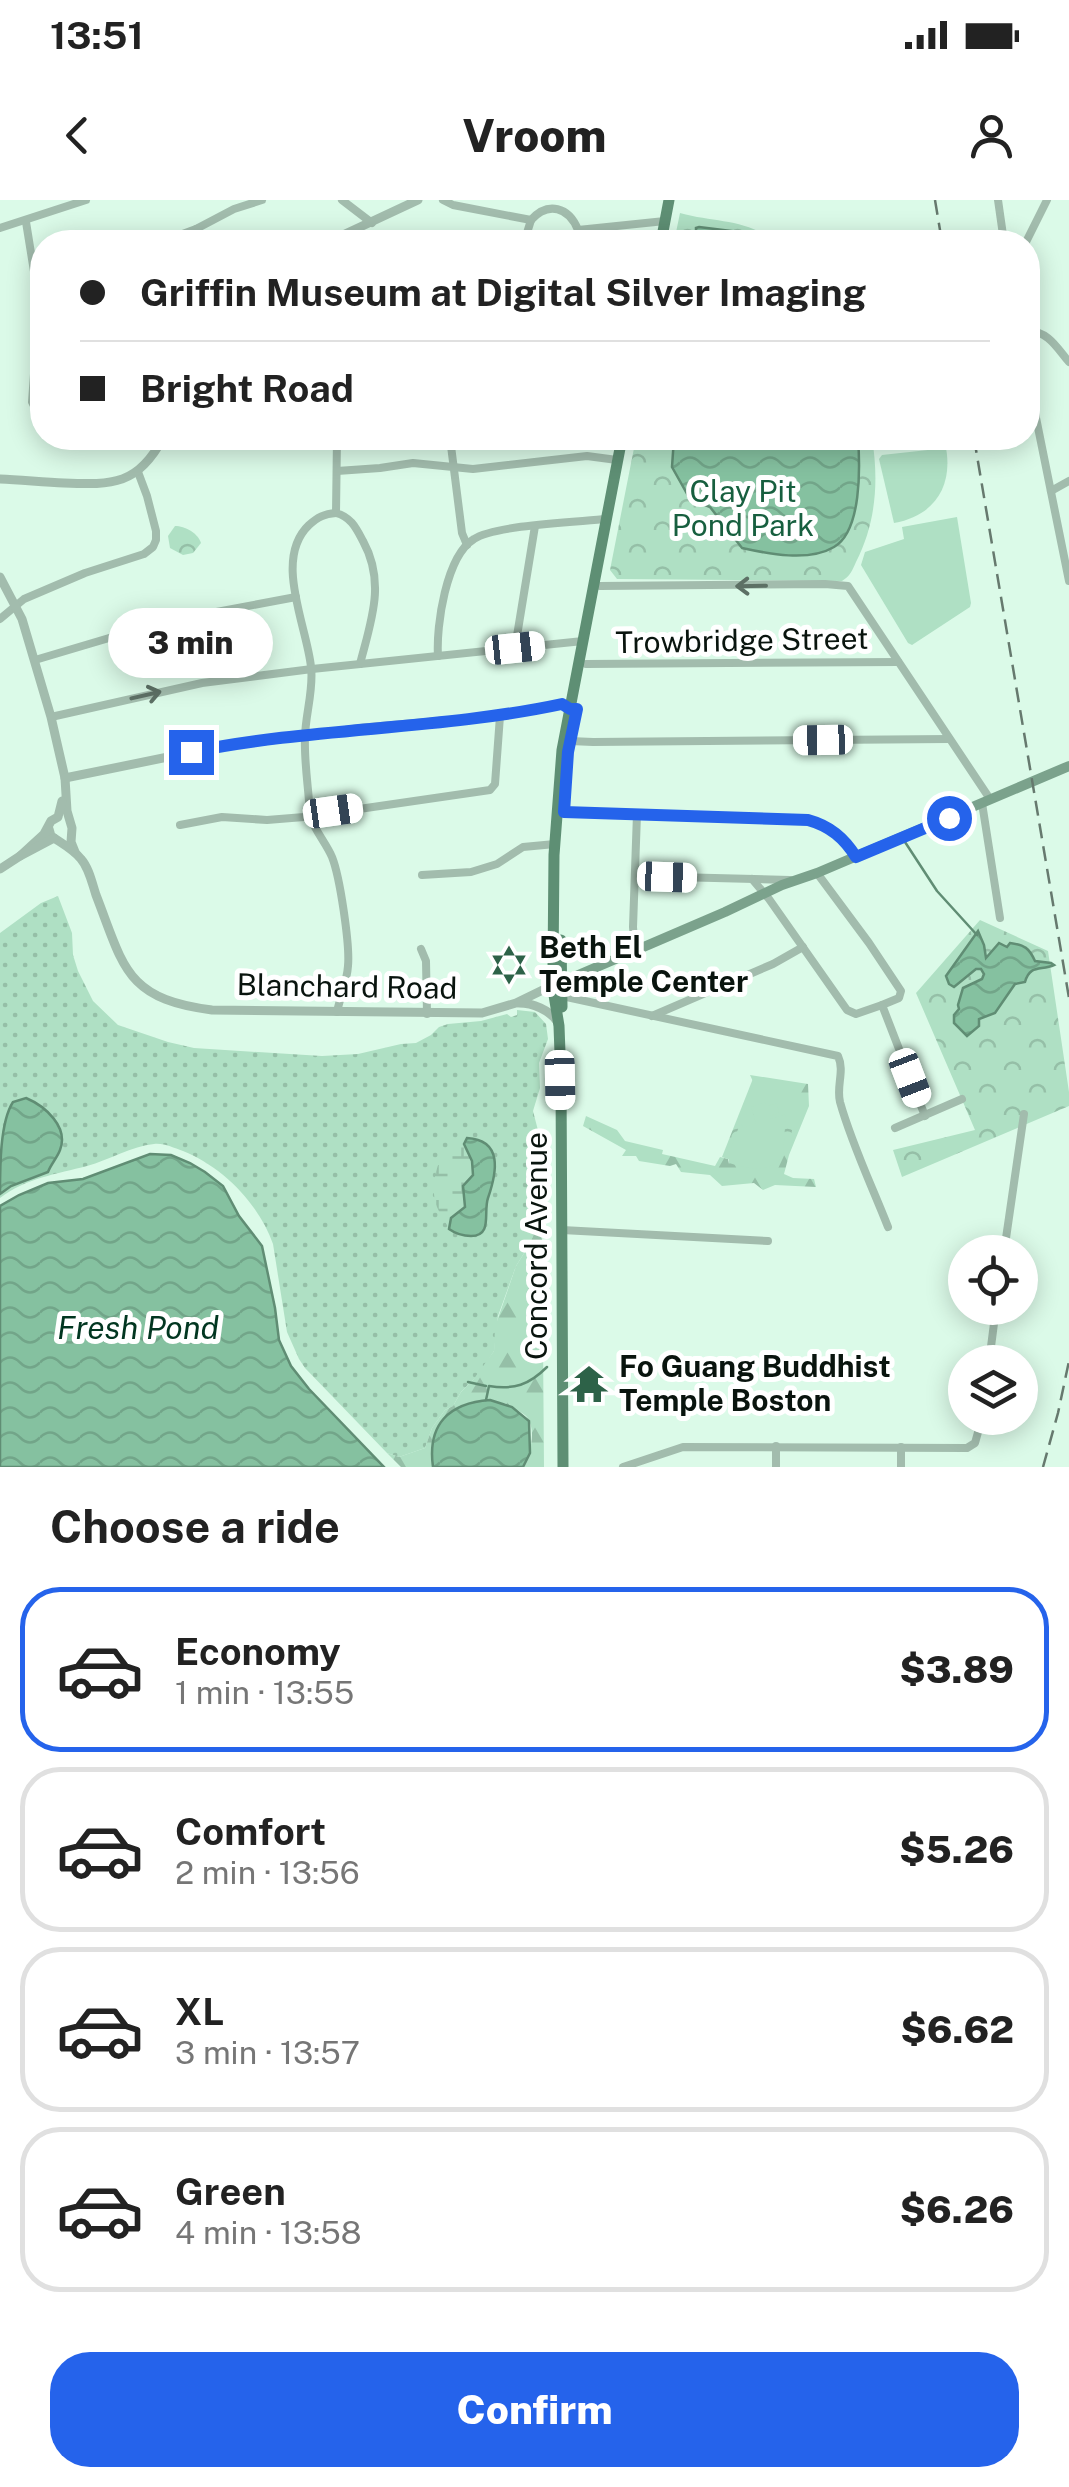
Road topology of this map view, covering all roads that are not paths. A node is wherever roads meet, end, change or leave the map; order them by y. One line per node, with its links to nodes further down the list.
1 (86, 200): 11 (street)
2 (344, 200): 12 (street)
3 (418, 200): 12 (street)
4 (443, 200): 9 (street)
5 (673, 200): 10 (main road); 20 (main road)
6 (998, 200): 21 (street)
7 (1048, 200): 22 (street)
8 (256, 201): 14 (street)
9 (531, 220): 17 (street); 18 (street)
10 (665, 221): 18 (street); 19 (main road)
11 (26, 222): 13 (street); 23 (street)
12 (372, 223): 16 (street)
13 (0, 228)
14 (196, 228): 15 (street)
15 (191, 230)
16 (356, 230)
17 (528, 230)
18 (578, 230)
19 (665, 230)
20 (667, 230)
21 (1002, 230)
22 (1032, 230)
23 (30, 241)
24 (1040, 333): 25 (street)
25 (1069, 362)
26 (1040, 437): 37 (street)
27 (157, 450): 34 (street)
28 (337, 450): 33 (street)
29 (451, 450): 32 (street)
30 (622, 450): 31 (main road, Concord Avenue)
31 (620, 460): 32 (street); 39 (main road, Concord Avenue)
32 (453, 468): 33 (street); 41 (street)
33 (337, 471): 38 (street)
34 (138, 472): 35 (street); 46 (street)
35 (0, 479)
36 (1069, 482): 37 (street)
37 (1051, 491): 43 (street)
38 (336, 513): 45 (street); 53 (street)
39 (609, 519): 40 (street); 44 (main road, Concord Avenue)
40 (535, 526): 41 (street); 49 (street)
41 (467, 545): 50 (street)
42 (0, 578): 46 (street)
43 (1069, 581)
44 (597, 586): 48 (main road, Concord Avenue); 52 (street, one-way to 44)
45 (296, 596): 51 (street); 55 (street)
46 (16, 606): 47 (street); 51 (street)
47 (0, 619)
48 (586, 641): 49 (street); 54 (main road, Concord Avenue)
49 (515, 648): 50 (street)
50 (438, 656): 53 (street)
51 (35, 660): 58 (street)
52 (898, 662): 54 (street, Trowbridge Street); 60 (street)
53 (360, 664): 55 (street)
54 (583, 664): 56 (main road, Concord Avenue)
55 (312, 669): 58 (street, one-way to 55); 59 (street)
56 (573, 709): 57 (street); 61 (main road, Concord Avenue)
57 (500, 716): 59 (street); 67 (street)
58 (51, 717): 63 (street)
59 (305, 735): 63 (street); 67 (street)
60 (949, 738): 61 (street); 64 (street)
61 (567, 740): 65 (main road, Concord Avenue); 71 (main road, Concord Avenue)
62 (1069, 766): 64 (main road, Blanchard Road)
63 (65, 783): 68 (street)
64 (986, 801): 72 (main road, Blanchard Road); 80 (street)
65 (564, 812): 66 (street); 84 (main road, Concord Avenue)
66 (637, 814): 72 (street); 76 (street)
67 (310, 816): 69 (street); 87 (street)
68 (63, 819): 70 (street); 70 (street)
69 (180, 826)
70 (58, 836): 73 (street); 87 (street, Blanchard Road)
71 (555, 844): 75 (street); 84 (main road, Concord Avenue)
72 (856, 857): 74 (main road, Blanchard Road)
73 (0, 869)
74 (817, 874): 78 (main road, Blanchard Road); 86 (street)
75 (422, 875)
76 (635, 876): 77 (street); 83 (street)
77 (752, 879): 78 (street); 79 (street)
78 (794, 881): 79 (main road, Blanchard Road)
79 (765, 894): 81 (street); 83 (main road, Blanchard Road)
80 (1000, 918)
81 (802, 946): 86 (street); 89 (street)
82 (421, 949): 88 (street)
83 (635, 951): 84 (main road, Blanchard Road)
84 (559, 987): 85 (street, Blanchard Road); 89 (street); 90 (main road, Concord Avenue)
85 (516, 1003): 88 (street, Blanchard Road); 90 (street)
86 (882, 1005): 93 (street)
87 (337, 1012): 88 (street, Blanchard Road)
88 (427, 1014)
89 (652, 1016): 95 (street)
90 (559, 1026): 96 (main road, Concord Avenue)
91 (962, 1099): 93 (street)
92 (1024, 1114): 97 (street)
93 (925, 1116): 94 (street)
94 (896, 1128)
95 (888, 1227)
96 (562, 1230): 98 (street); 102 (main road, Concord Avenue)
97 (1006, 1235)
98 (768, 1242)
99 (977, 1435): 101 (street)
100 (776, 1446): 101 (street); 103 (street); 104 (street)
101 (901, 1447): 105 (street)
102 (563, 1467)
103 (623, 1467)
104 (776, 1467)
105 (901, 1467)

